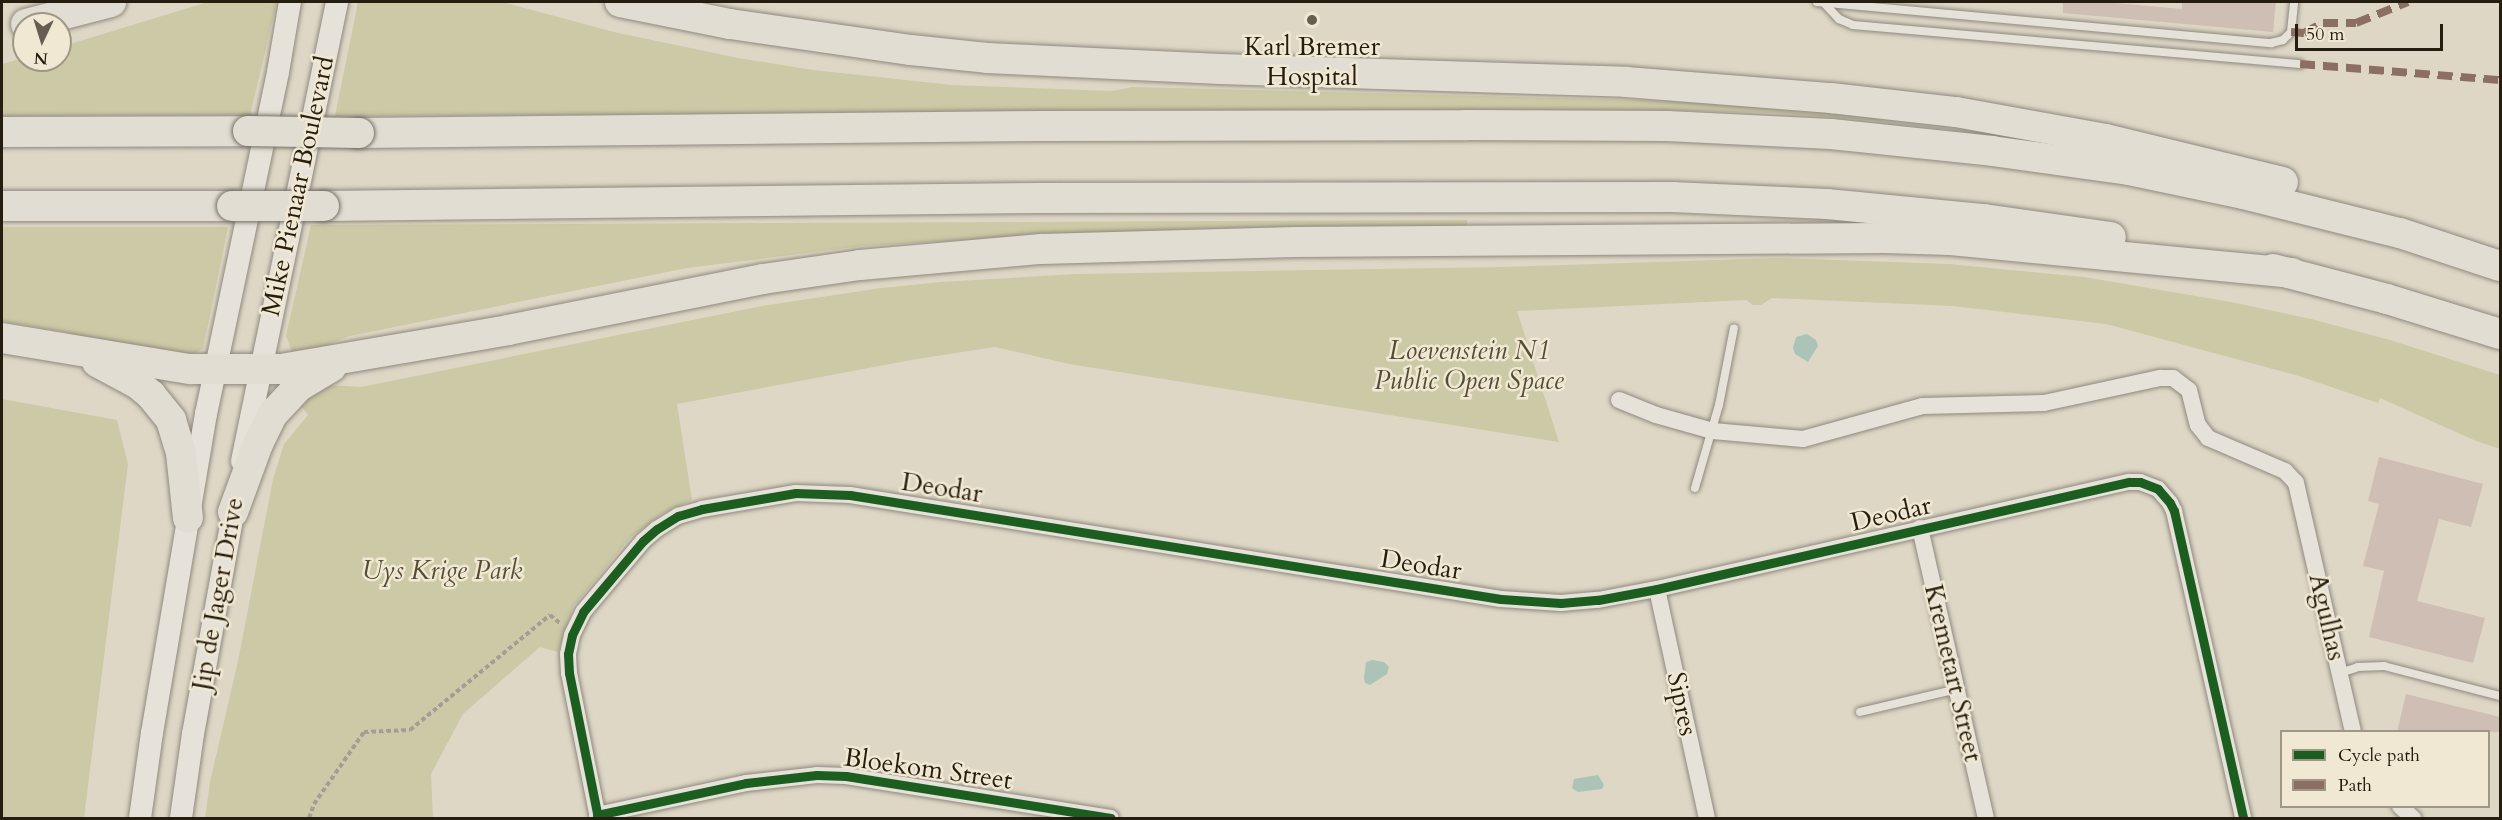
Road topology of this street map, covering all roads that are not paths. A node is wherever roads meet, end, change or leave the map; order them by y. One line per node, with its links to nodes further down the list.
1 (111, 2): 8 (highway)
2 (290, 2): 19 (main road, Mike Pienaar Boulevard)
3 (337, 2): 20 (main road, Mike Pienaar Boulevard)
4 (620, 2): 12 (highway)
5 (1821, 2): 7 (lane); 9 (lane)
6 (2294, 2): 7 (lane)
7 (1839, 3)
8 (72, 12)
9 (2300, 64)
10 (2, 132): 12 (highway, bridge)
11 (2, 206): 13 (highway, bridge)
12 (2500, 264)
13 (2291, 273): 15 (highway); 18 (highway)
14 (1734, 328): 22 (lane)
15 (2500, 334)
16 (2, 338): 17 (highway)
17 (59, 346): 19 (highway); 25 (highway)
18 (358, 355): 20 (highway); 24 (highway)
19 (214, 370): 20 (highway); 25 (main road, Jip de Jager Drive)
20 (259, 370): 24 (main road, Jip de Jager Drive)
21 (1619, 400): 22 (street, Agulhas)
22 (1713, 431): 23 (lane); 28 (street, Agulhas)
23 (1695, 488)
24 (233, 512): 36 (main road, Jip de Jager Drive)
25 (188, 518): 35 (main road, Jip de Jager Drive)
26 (1920, 528): 27 (street, Deodar); 29 (street, Kremetart Street); 40 (street, Deodar)
27 (1657, 589): 34 (street, Deodar); 38 (street, Sipres)
28 (2340, 673): 30 (lane); 32 (street, Agulhas)
29 (1957, 689): 31 (lane); 39 (street, Kremetart Street)
30 (2500, 696)
31 (1860, 712)
32 (2353, 730)
33 (2401, 808): 41 (street)
34 (597, 817): 37 (street, Bloekom Street)
35 (140, 819)
36 (181, 819)
37 (1111, 819)
38 (1707, 819)
39 (1986, 819)
40 (2243, 819)
41 (2413, 819)

